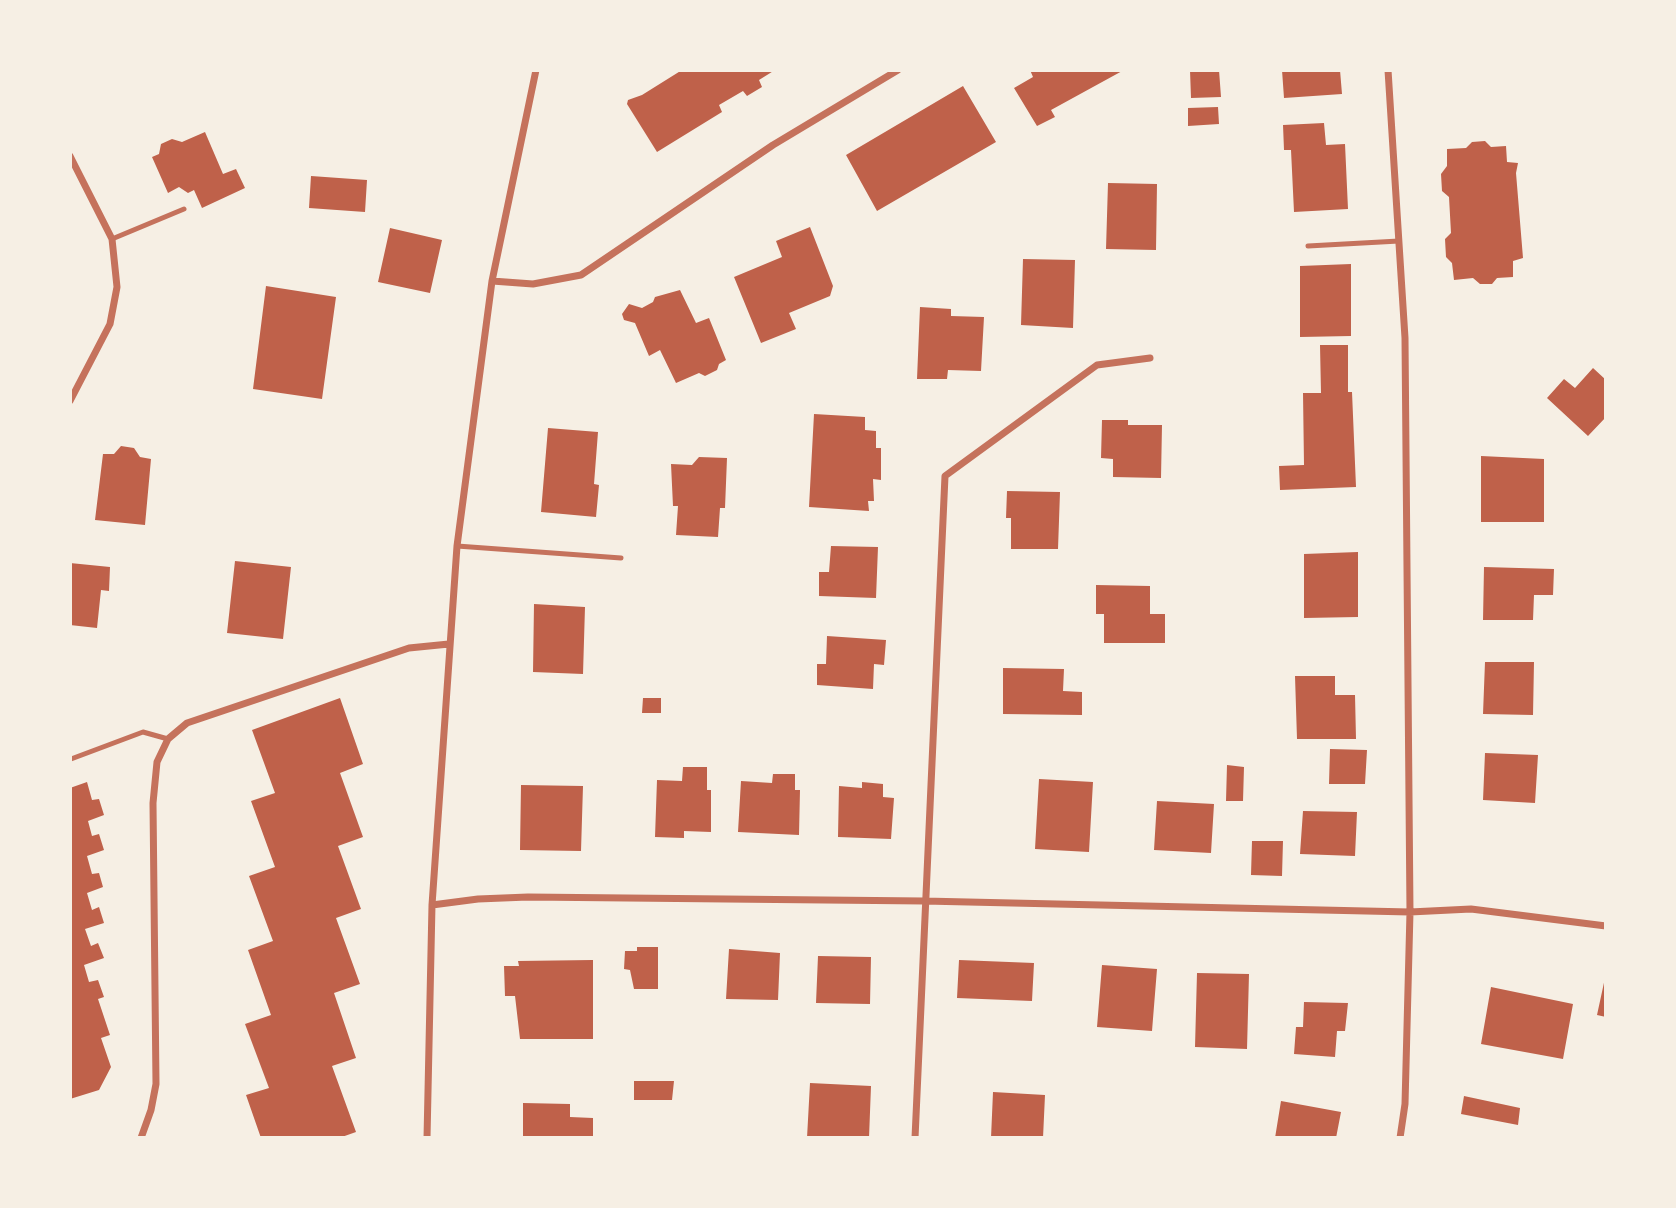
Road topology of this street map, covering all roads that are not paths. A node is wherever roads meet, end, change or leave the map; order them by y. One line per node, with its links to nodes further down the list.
1 (536, 70): 9 (street)
2 (898, 70): 9 (street)
3 (1388, 70): 7 (street)
4 (70, 156): 6 (street)
5 (184, 209): 6 (lane)
6 (112, 239): 11 (street)
7 (1399, 241): 8 (lane); 19 (street)
8 (1308, 246)
9 (492, 281): 12 (street)
10 (1150, 358): 17 (street)
11 (70, 401)
12 (457, 546): 13 (lane); 14 (street)
13 (621, 558)
14 (449, 644): 15 (street); 18 (street)
15 (168, 739): 16 (lane); 21 (street)
16 (71, 759)
17 (924, 901): 18 (street); 19 (street); 23 (street)
18 (432, 905): 22 (street)
19 (1410, 912): 20 (street); 24 (street)
20 (1606, 926)
21 (141, 1138)
22 (427, 1138)
23 (915, 1138)
24 (1400, 1138)

